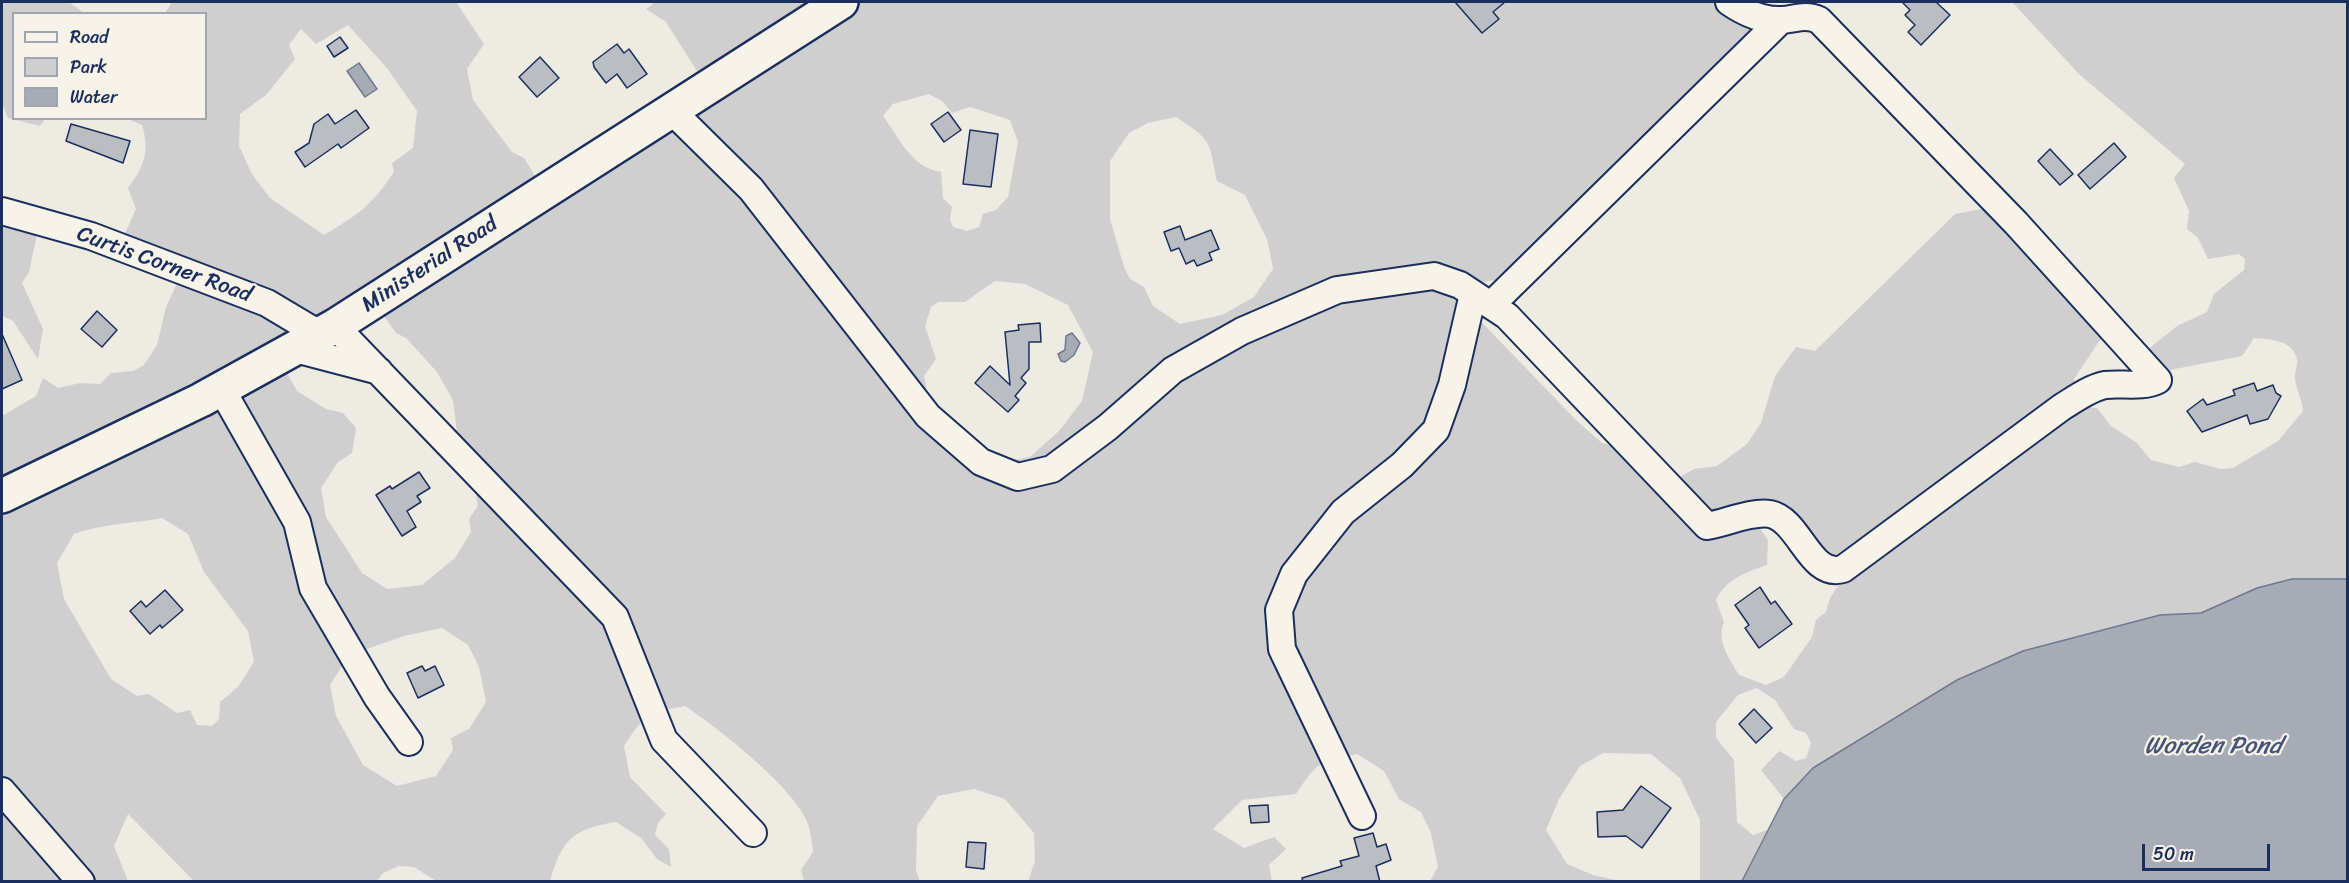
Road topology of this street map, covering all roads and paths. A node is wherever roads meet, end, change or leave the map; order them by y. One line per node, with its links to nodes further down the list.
1 (841, 2): 4 (main road, Ministerial Road)
2 (1729, 2): 3 (street)
3 (1781, 20): 6 (street); 6 (street)
4 (671, 110): 6 (street); 7 (main road, Ministerial Road)
5 (2, 211): 7 (street, Curtis Corner Road)
6 (1482, 300): 13 (street)
7 (316, 336): 8 (street); 8 (street); 9 (main road, Ministerial Road)
8 (379, 371): 14 (street)
9 (222, 390): 10 (main road, Ministerial Road); 11 (street)
10 (2, 496)
11 (409, 742)
12 (2, 791): 15 (street)
13 (1362, 816)
14 (753, 833)
15 (81, 882)

